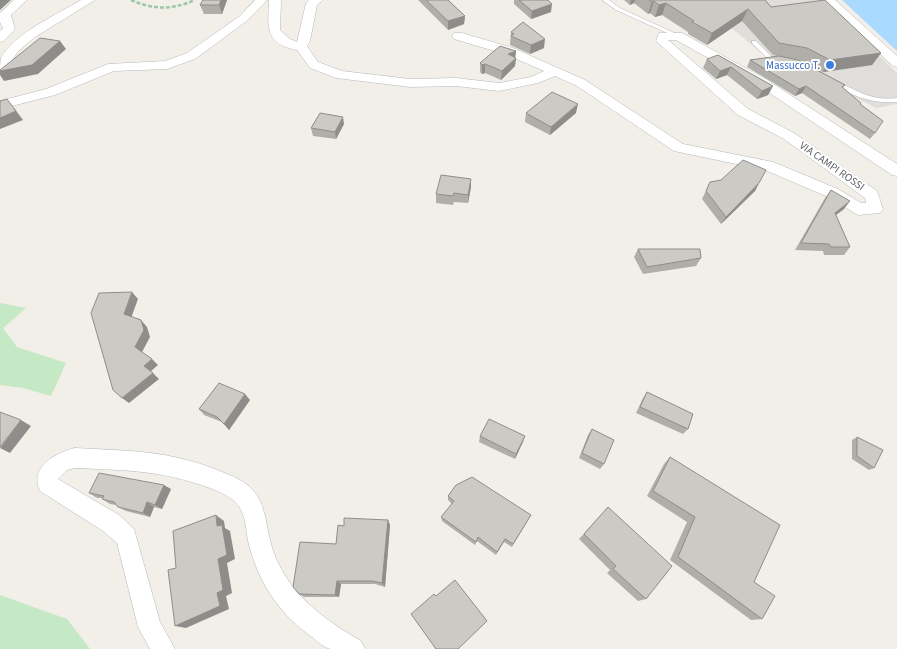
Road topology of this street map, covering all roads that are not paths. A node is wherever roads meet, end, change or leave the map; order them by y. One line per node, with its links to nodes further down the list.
1 (21, 0): 10 (street)
2 (89, 0): 15 (street)
3 (261, 0): 19 (street)
4 (275, 0): 12 (street)
5 (317, 0): 12 (street)
6 (605, 0): 9 (lane)
7 (829, 0): 14 (street)
8 (458, 36): 16 (street, VIA CAMPI ROSSI)
9 (678, 36): 16 (street, VIA CAMPI ROSSI); 20 (street)
10 (0, 38)
11 (754, 42): 13 (lane)
12 (301, 46): 16 (street)
13 (790, 61)
14 (897, 63)
15 (0, 70)
16 (556, 71)
17 (827, 79): 18 (lane)
18 (897, 100)
19 (0, 105)
20 (897, 171)
21 (163, 649): 22 (street)
22 (353, 649)

